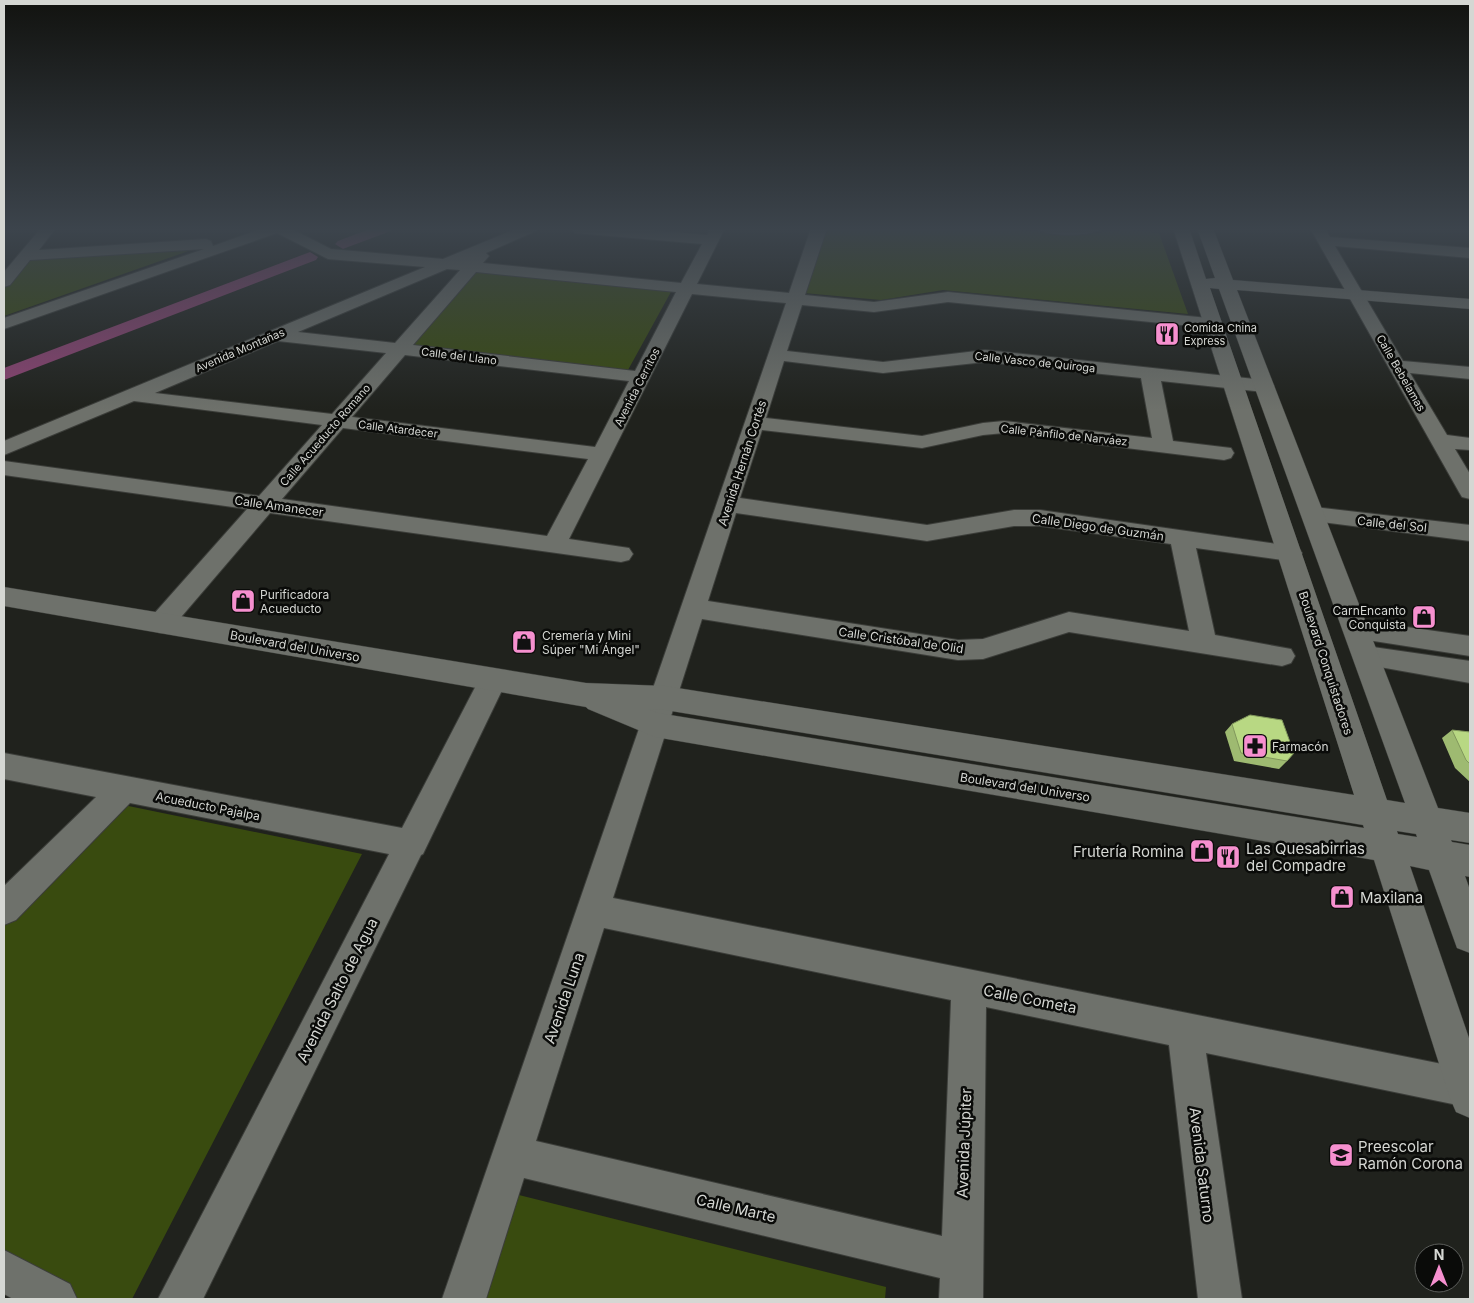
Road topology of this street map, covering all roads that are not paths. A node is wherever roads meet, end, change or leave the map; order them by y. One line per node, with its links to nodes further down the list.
1 (688, 288): 23 (street, Avenida Cerritos)
2 (105, 289): 16 (street)
3 (385, 289): 17 (street, Avenida Montañas)
4 (451, 289): 18 (street, Calle Acueducto Romano)
5 (696, 289): 11 (street)
6 (798, 289): 11 (street, Avenida Hernán Cortés)
7 (1213, 289): 15 (street, Boulevard Conquistadores)
8 (1214, 289): 25 (street, Boulevard Conquistadores)
9 (1235, 289): 12 (street)
10 (1353, 289): 12 (street, Calle Bebelamas)
11 (795, 299): 15 (street); 19 (street, Avenida Hernán Cortés)
12 (1359, 299): 13 (street); 14 (street); 20 (street, Calle Bebelamas)
13 (1470, 304)
14 (1470, 312)
15 (1212, 323): 24 (street, Boulevard Conquistadores)
16 (4, 324)
17 (276, 334): 18 (street, Calle del Llano); 26 (street, Avenida Montañas)
18 (399, 349): 23 (street, Calle del Llano); 27 (street, Calle Acueducto Romano)
19 (777, 355): 22 (street, Calle Vasco de Quiroga); 28 (street, Avenida Hernán Cortés)
20 (1398, 366): 21 (street); 29 (street, Calle Bebelamas)
21 (1470, 373)
22 (1150, 374): 24 (street, Calle Vasco de Quiroga); 31 (street)
23 (641, 378): 34 (street, Avenida Cerritos)
24 (1232, 382): 25 (street, Calle Vasco de Quiroga); 43 (street, Boulevard Conquistadores)
25 (1264, 386): 39 (street, Boulevard Conquistadores)
26 (134, 396): 27 (street, Calle Atardecer); 32 (street, Avenida Montañas)
27 (338, 421): 34 (street, Calle Atardecer); 37 (street, Calle Acueducto Romano)
28 (756, 423): 31 (street, Calle Pánfilo de Narváez); 38 (street, Avenida Hernán Cortés)
29 (1441, 441): 30 (street); 36 (street, Calle Bebelamas)
30 (1470, 444)
31 (1164, 446): 33 (street, Calle Pánfilo de Narváez)
32 (4, 449)
33 (1224, 453)
34 (602, 454): 42 (street, Avenida Cerritos)
35 (4, 468): 37 (street, Calle Amanecer)
36 (1470, 492)
37 (265, 504): 42 (street, Calle Amanecer); 47 (street, Calle Acueducto Romano)
38 (728, 504): 41 (street, Calle Diego de Guzmán); 46 (street, Avenida Hernán Cortés)
39 (1314, 515): 40 (street, Calle del Sol); 48 (street, Boulevard Conquistadores)
40 (1470, 533)
41 (1182, 539): 43 (street, Calle Diego de Guzmán); 49 (street)
42 (554, 545): 44 (street, Calle Amanecer)
43 (1290, 553): 58 (street, Boulevard Conquistadores)
44 (620, 554)
45 (4, 597): 47 (street, Boulevard del Universo)
46 (694, 608): 49 (street, Calle Cristóbal de Olid); 55 (street, Avenida Hernán Cortés)
47 (161, 624): 54 (street, Boulevard del Universo)
48 (1357, 630): 50 (street); 52 (street, Boulevard Conquistadores)
49 (1204, 643): 51 (street, Calle Cristóbal de Olid)
50 (1470, 646)
51 (1282, 656)
52 (1366, 656): 53 (street); 59 (street, Boulevard Conquistadores)
53 (1470, 672)
54 (493, 680): 55 (street, Boulevard del Universo); 61 (street, Avenida Salto de Agua)
55 (660, 711): 58 (street, Boulevard del Universo); 62 (street, Boulevard del Universo); 65 (street, Avenida Luna)
56 (4, 766): 57 (street, Acueducto Pajalpa)
57 (124, 790): 61 (street, Acueducto Pajalpa); 64 (street)
58 (1376, 812): 59 (street, Boulevard del Universo); 62 (street, Boulevard Conquistadores)
59 (1427, 820): 60 (street, Boulevard del Universo); 63 (street, Boulevard Conquistadores)
60 (1470, 828)
61 (412, 844): 74 (street, Avenida Salto de Agua)
62 (1387, 847): 63 (street, Boulevard del Universo); 69 (street, Boulevard Conquistadores)
63 (1456, 858): 66 (street, Boulevard Conquistadores)
64 (4, 909)
65 (594, 910): 67 (street, Calle Cometa); 70 (street, Avenida Luna)
66 (1470, 935)
67 (969, 986): 68 (street, Calle Cometa); 72 (street, Avenida Júpiter)
68 (1185, 1030): 69 (street, Calle Cometa); 76 (street, Avenida Saturno)
69 (1469, 1093)
70 (511, 1155): 72 (street, Calle Marte); 75 (street, Avenida Luna)
71 (4, 1271): 73 (street)
72 (961, 1281)
73 (55, 1299)
74 (180, 1299)
75 (464, 1299)
76 (1220, 1299)

